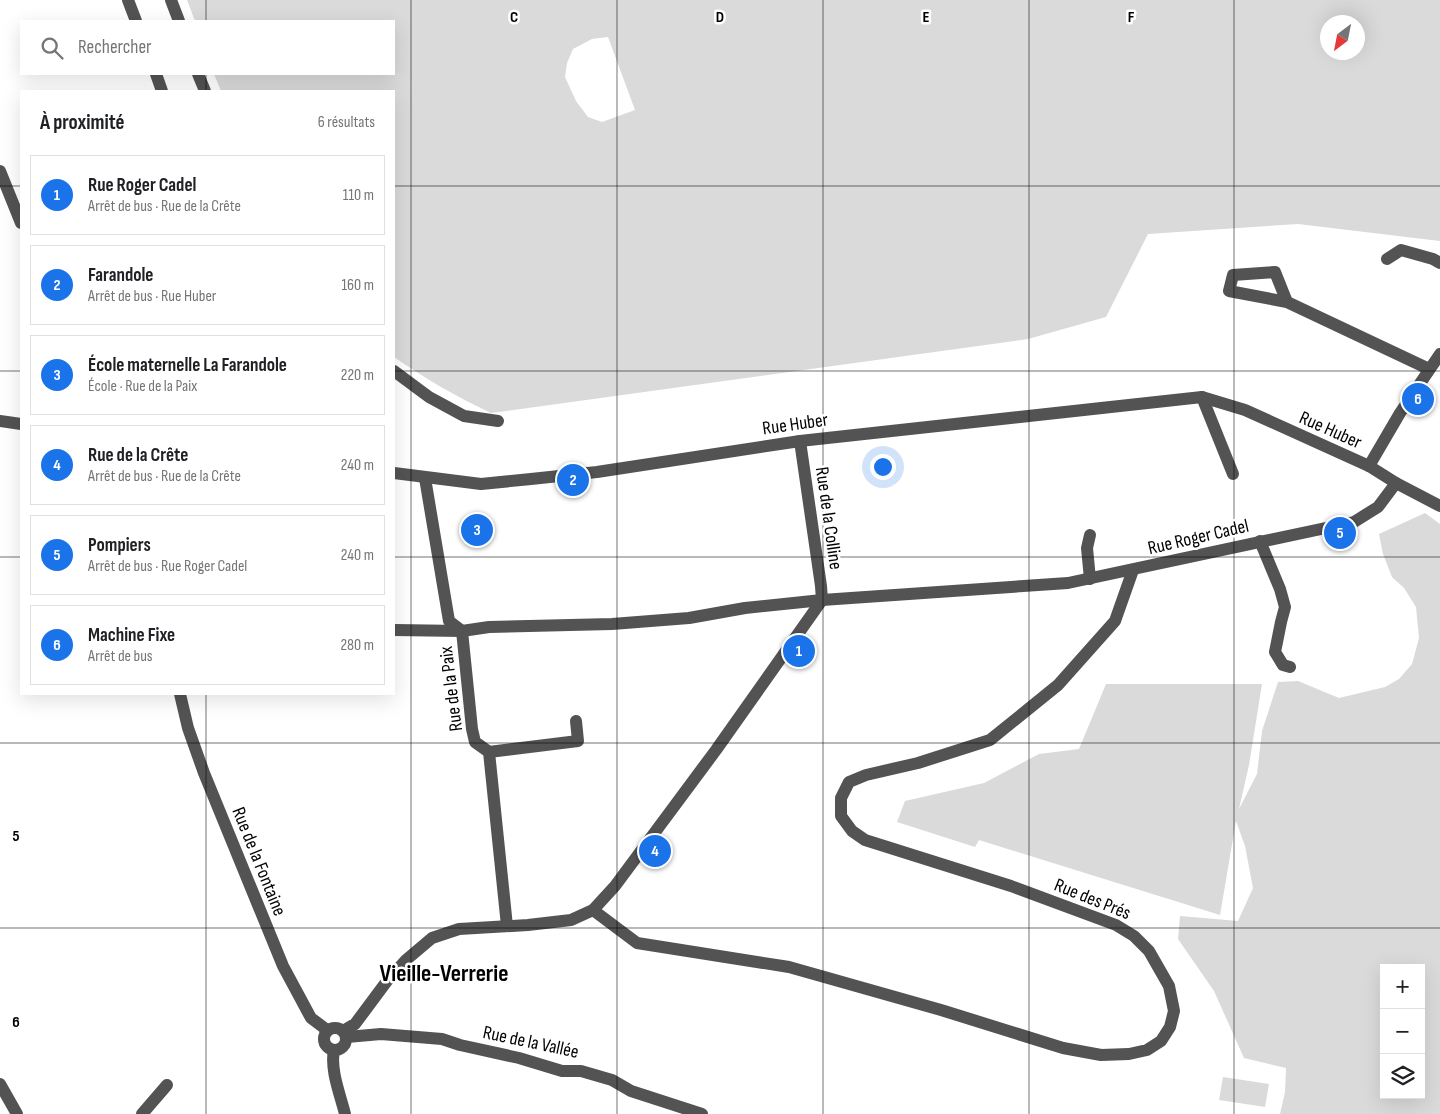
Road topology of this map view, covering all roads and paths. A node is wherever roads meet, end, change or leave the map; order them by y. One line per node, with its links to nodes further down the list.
1 (128, 0): 3 (street)
2 (171, 0): 4 (street)
3 (136, 20)
4 (179, 20)
5 (156, 75): 7 (street)
6 (198, 75): 8 (street)
7 (162, 90)
8 (205, 90)
9 (0, 171): 10 (street)
10 (20, 221)
11 (1387, 259): 12 (street)
12 (1440, 263)
13 (1287, 302): 15 (street)
14 (1440, 354): 15 (street)
15 (1430, 369): 22 (street)
16 (395, 372): 19 (street)
17 (1202, 396): 21 (street, Rue Huber); 22 (street, Rue Huber); 24 (street)
18 (0, 421): 20 (street)
19 (498, 421)
20 (20, 424)
21 (800, 441): 25 (street, Rue Huber); 32 (street, Rue de la Colline)
22 (1369, 466): 26 (street, Rue Huber)
23 (395, 473): 25 (street, Rue Huber)
24 (1233, 474)
25 (425, 478): 34 (street, Rue de la Paix)
26 (1396, 483): 27 (street, Rue Huber); 29 (street, Rue Roger Cadel)
27 (1440, 506)
28 (1090, 535): 31 (street)
29 (1260, 541): 30 (street, Rue Roger Cadel); 35 (street)
30 (1133, 570): 31 (street, Rue Roger Cadel); 39 (street, Rue des Prés)
31 (1090, 579): 32 (street, Rue Roger Cadel)
32 (822, 600): 34 (street, Rue Roger Cadel); 39 (street)
33 (395, 630): 34 (street, Rue Roger Cadel)
34 (462, 630): 38 (street, Rue de la Paix)
35 (1290, 667)
36 (180, 695): 41 (street, Rue de la Fontaine)
37 (576, 722): 38 (street)
38 (489, 752): 40 (street)
39 (592, 910): 40 (street)
40 (507, 926): 42 (street)
41 (327, 1030): 42 (street); 43 (street, Rue de la Fontaine)
42 (345, 1034): 43 (street); 49 (street, Rue de la Vallée)
43 (334, 1050): 48 (street, Rue de la Fontaine)
44 (0, 1084): 46 (street)
45 (167, 1085): 47 (street)
46 (18, 1114)
47 (142, 1114)
48 (345, 1114)
49 (702, 1114)

